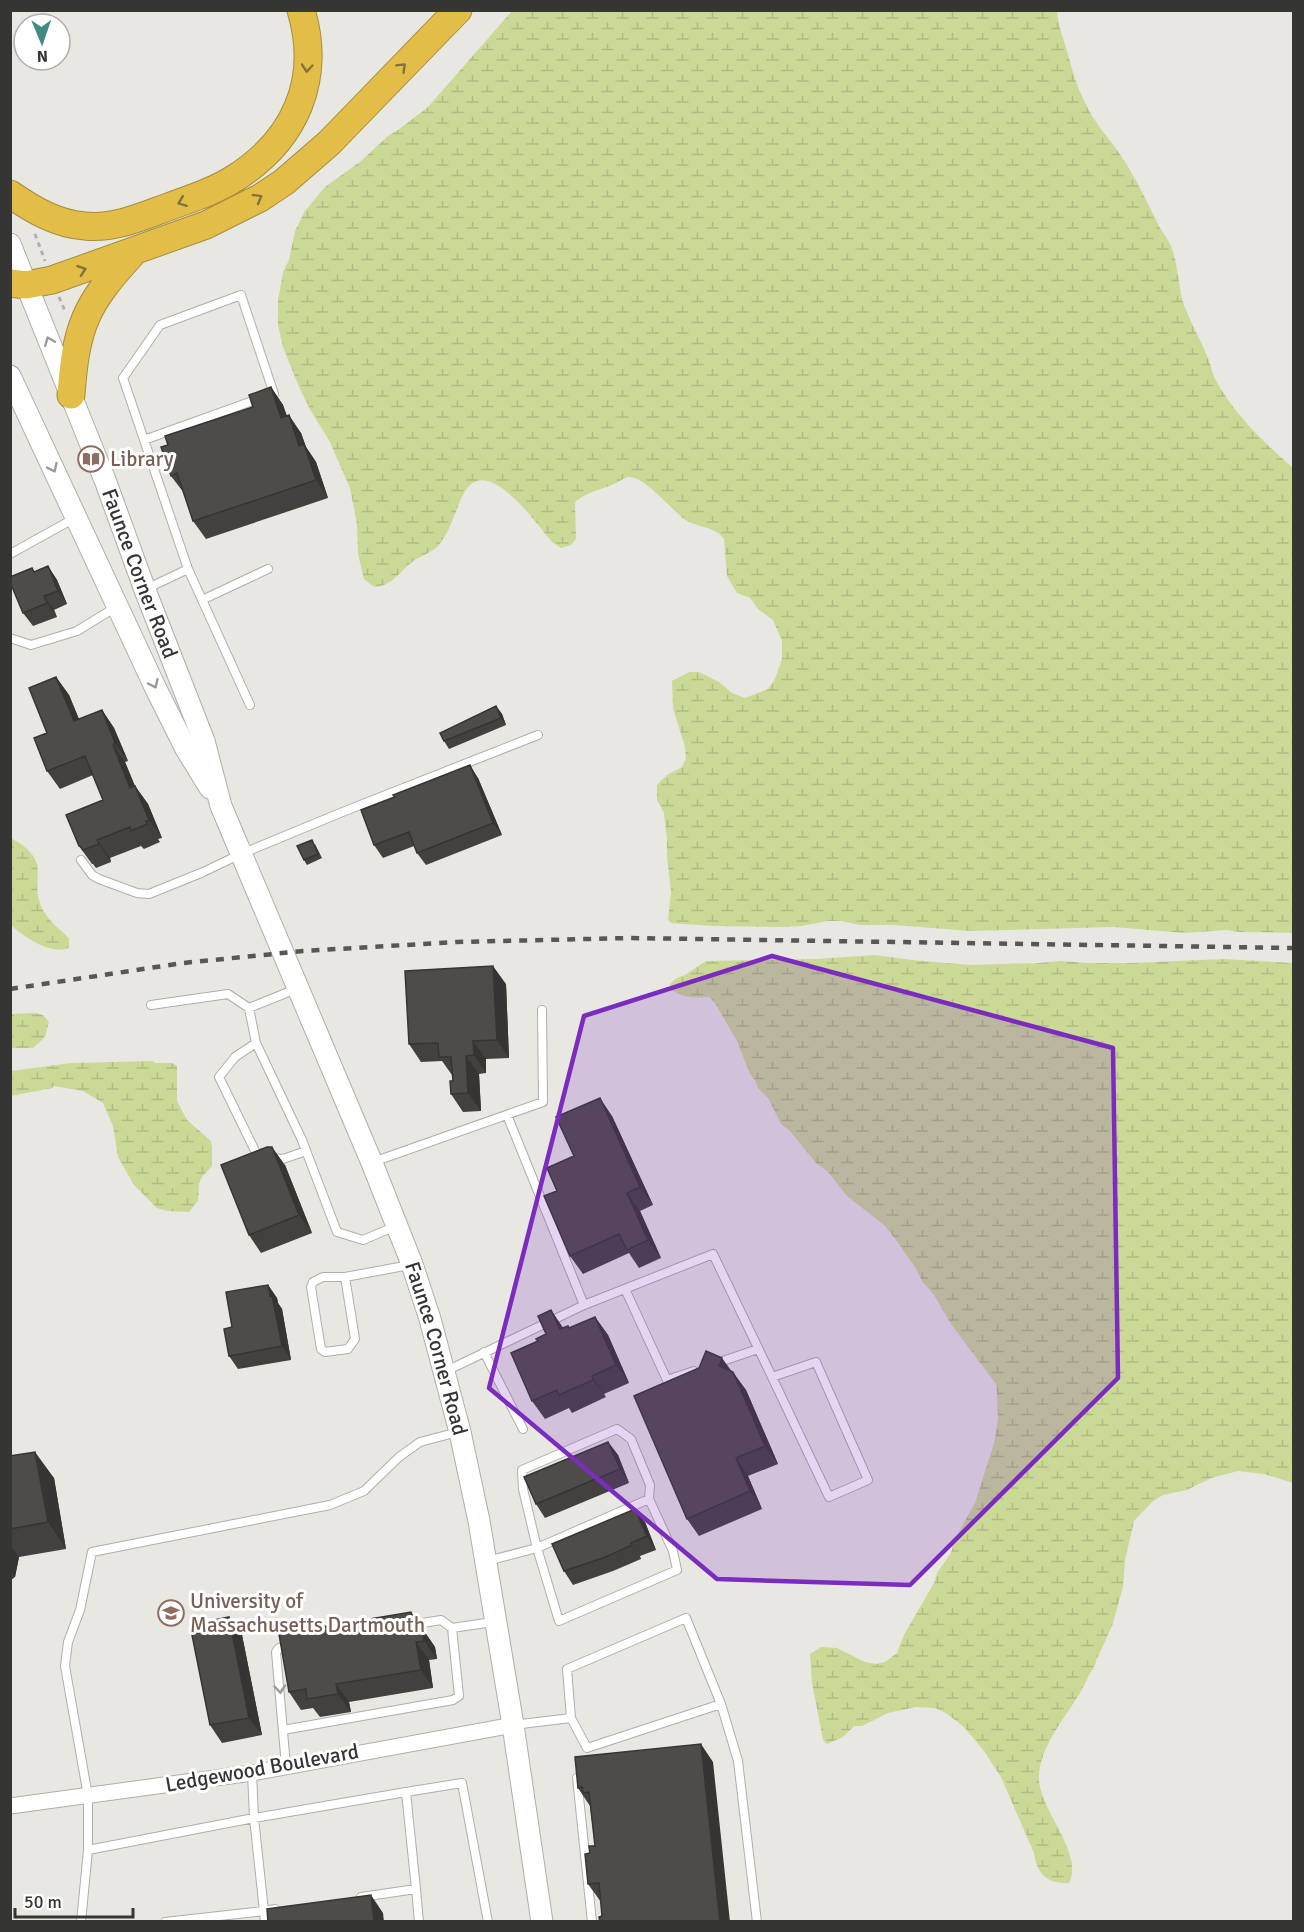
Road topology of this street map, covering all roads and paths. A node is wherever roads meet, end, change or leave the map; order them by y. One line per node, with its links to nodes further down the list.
1 (302, 10): 3 (highway, one-way to 3)
2 (458, 10): 6 (highway, one-way to 2)
3 (10, 194)
4 (33, 231): 7 (path)
5 (10, 244): 8 (main road, Faunce Corner Road)
6 (135, 251): 8 (highway, one-way to 6); 12 (highway)
7 (45, 261)
8 (18, 284): 12 (main road, Faunce Corner Road, one-way to 8)
9 (58, 293): 10 (path)
10 (67, 314)
11 (10, 376): 14 (main road, Faunce Corner Road, one-way to 14)
12 (71, 395): 18 (main road, Faunce Corner Road)
13 (144, 440): 13 (lane); 16 (lane)
14 (76, 518): 15 (lane); 20 (main road, Faunce Corner Road)
15 (10, 554)
16 (188, 569): 18 (lane); 19 (lane)
17 (268, 569): 19 (lane)
18 (145, 590): 20 (main road); 24 (main road, Faunce Corner Road)
19 (202, 600): 22 (lane)
20 (118, 606): 21 (lane); 24 (main road, Faunce Corner Road, one-way to 24)
21 (10, 638)
22 (250, 705)
23 (538, 735): 25 (lane)
24 (221, 806): 25 (main road, Faunce Corner Road)
25 (241, 854): 26 (lane); 27 (main road, Faunce Corner Road)
26 (81, 860)
27 (297, 988): 29 (lane); 34 (main road, Faunce Corner Road)
28 (151, 1005): 29 (lane)
29 (249, 1008): 31 (lane)
30 (542, 1010): 32 (lane)
31 (256, 1043): 33 (lane); 33 (lane)
32 (507, 1115): 34 (lane); 39 (lane)
33 (306, 1151): 35 (lane)
34 (372, 1163): 35 (main road, Faunce Corner Road)
35 (397, 1226): 36 (main road, Faunce Corner Road)
36 (412, 1264): 37 (lane); 44 (main road, Faunce Corner Road)
37 (345, 1277): 37 (lane)
38 (625, 1289): 39 (lane); 40 (lane); 43 (lane)
39 (584, 1305): 41 (lane)
40 (758, 1349): 42 (lane); 45 (lane)
41 (484, 1352): 44 (lane); 46 (lane)
42 (711, 1365)
43 (700, 1369)
44 (445, 1372): 47 (main road, Faunce Corner Road)
45 (772, 1377): 45 (lane)
46 (523, 1429)
47 (460, 1432): 50 (main road, Faunce Corner Road); 65 (lane)
48 (649, 1499): 49 (lane); 49 (lane); 49 (lane)
49 (537, 1548): 50 (lane)
50 (486, 1561): 51 (main road, Faunce Corner Road)
51 (495, 1621): 53 (lane); 57 (main road, Faunce Corner Road)
52 (407, 1626): 53 (lane)
53 (452, 1628): 58 (lane)
54 (302, 1644): 58 (lane, one-way to 58)
55 (720, 1704): 56 (lane); 59 (lane); 80 (lane)
56 (571, 1718): 57 (lane); 59 (lane)
57 (513, 1725): 61 (street, Ledgewood Boulevard); 78 (main road, Faunce Corner Road)
58 (283, 1730): 61 (lane)
59 (587, 1748): 60 (lane)
60 (583, 1757)
61 (286, 1766): 63 (street, Ledgewood Boulevard)
62 (580, 1766): 79 (lane)
63 (252, 1773): 65 (street, Ledgewood Boulevard); 67 (lane)
64 (406, 1792): 67 (lane); 69 (lane); 77 (lane)
65 (88, 1796): 66 (street, Ledgewood Boulevard); 68 (lane)
66 (10, 1806)
67 (254, 1818): 68 (lane); 72 (lane)
68 (88, 1850): 73 (lane)
69 (416, 1889): 70 (lane); 76 (lane)
70 (350, 1899)
71 (283, 1908): 72 (lane)
72 (264, 1911): 74 (lane); 75 (lane)
73 (81, 1922)
74 (165, 1922)
75 (265, 1922)
76 (419, 1922)
77 (488, 1922)
78 (542, 1922)
79 (592, 1922)
80 (757, 1922)

